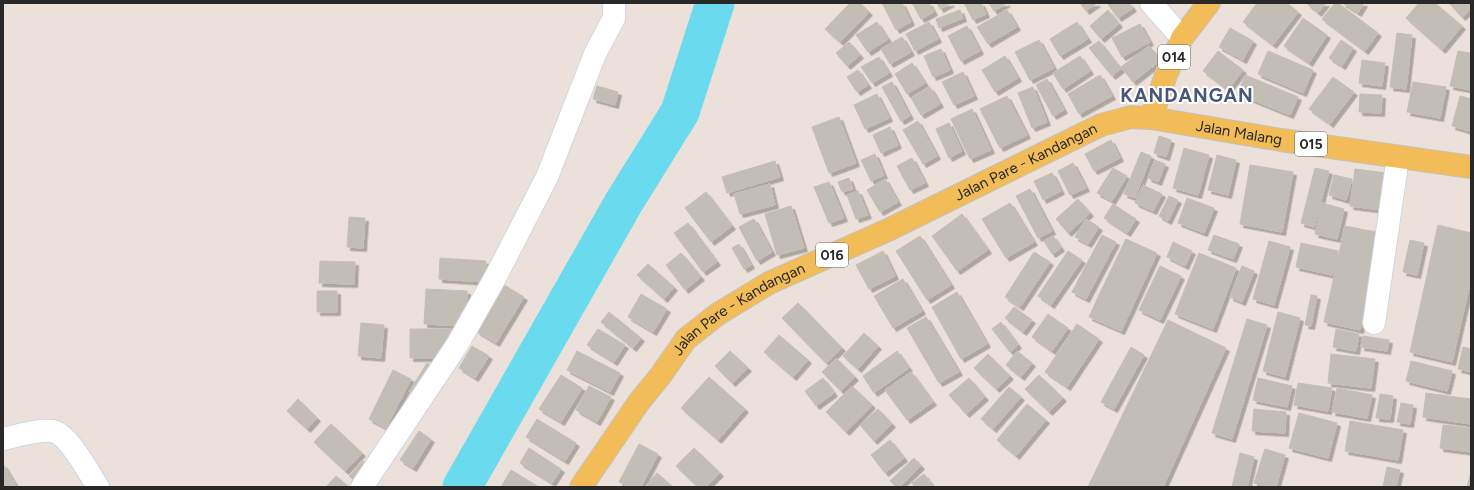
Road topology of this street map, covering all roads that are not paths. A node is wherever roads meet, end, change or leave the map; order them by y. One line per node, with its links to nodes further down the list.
1 (614, 3): 11 (street)
2 (1151, 3): 4 (street)
3 (1210, 3): 4 (main road, 014)
4 (1182, 38): 5 (main road, 014)
5 (1151, 118): 6 (main road, Jalan Malang / 015); 12 (main road, Jalan Pare - Kandangan / 016)
6 (1398, 157): 7 (main road, Jalan Malang / 015); 8 (street)
7 (1471, 167)
8 (1374, 323)
9 (3, 439): 10 (street)
10 (98, 487)
11 (362, 487)
12 (582, 487)

